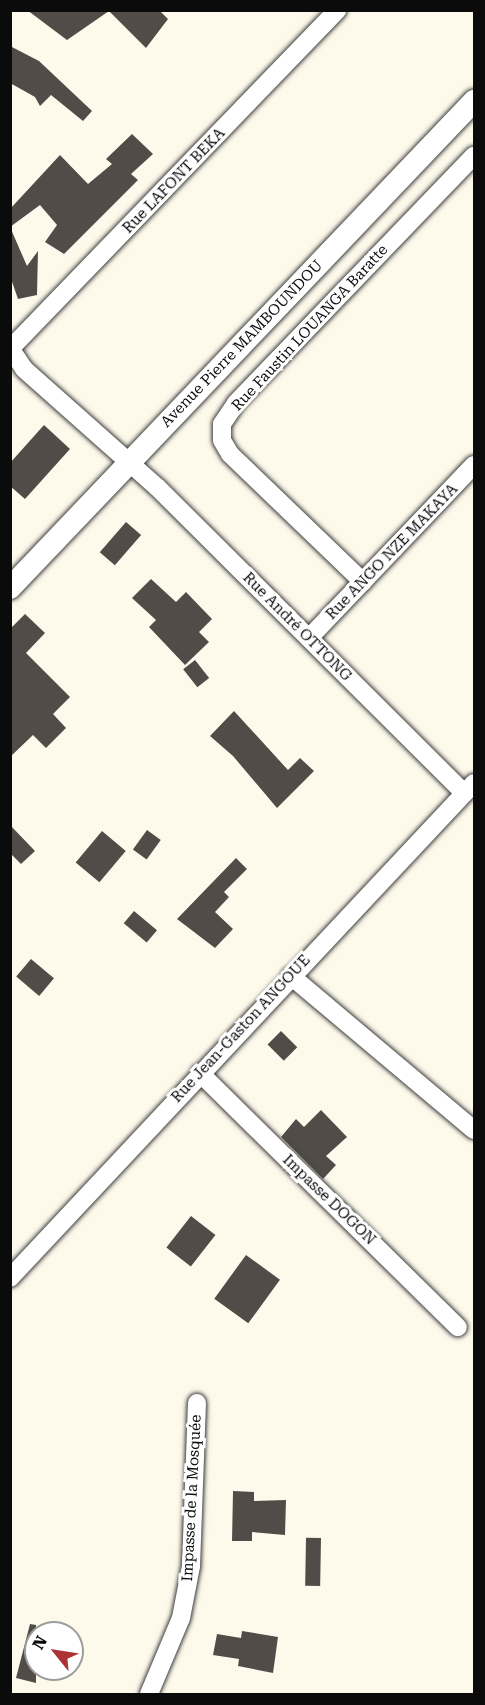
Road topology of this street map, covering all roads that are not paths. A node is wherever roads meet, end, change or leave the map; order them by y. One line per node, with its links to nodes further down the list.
1 (337, 10): 4 (street, Rue LAFONT BEKA)
2 (474, 101): 5 (street, Avenue Pierre MAMBOUNDOU)
3 (474, 156): 7 (street, Rue Faustin LOUANGA Baratte)
4 (11, 349): 5 (street, Rue André OTTONG)
5 (129, 463): 8 (street, Avenue Pierre MAMBOUNDOU); 9 (street, Rue André OTTONG)
6 (474, 465): 7 (street, Rue ANGO NZE MAKAYA)
7 (363, 582): 9 (street, Rue ANGO NZE MAKAYA)
8 (10, 588)
9 (309, 638): 10 (street, Rue André OTTONG)
10 (469, 788): 11 (street, Rue Jean-Gaston ANGOUE)
11 (291, 976): 12 (street, Rue Jean-Gaston ANGOUE); 13 (street)
12 (200, 1073): 14 (street, Rue Jean-Gaston ANGOUE); 15 (street, Impasse DOGON)
13 (474, 1130)
14 (10, 1278)
15 (458, 1327)
16 (197, 1402): 17 (street, Impasse de la Mosquée)
17 (149, 1695)

